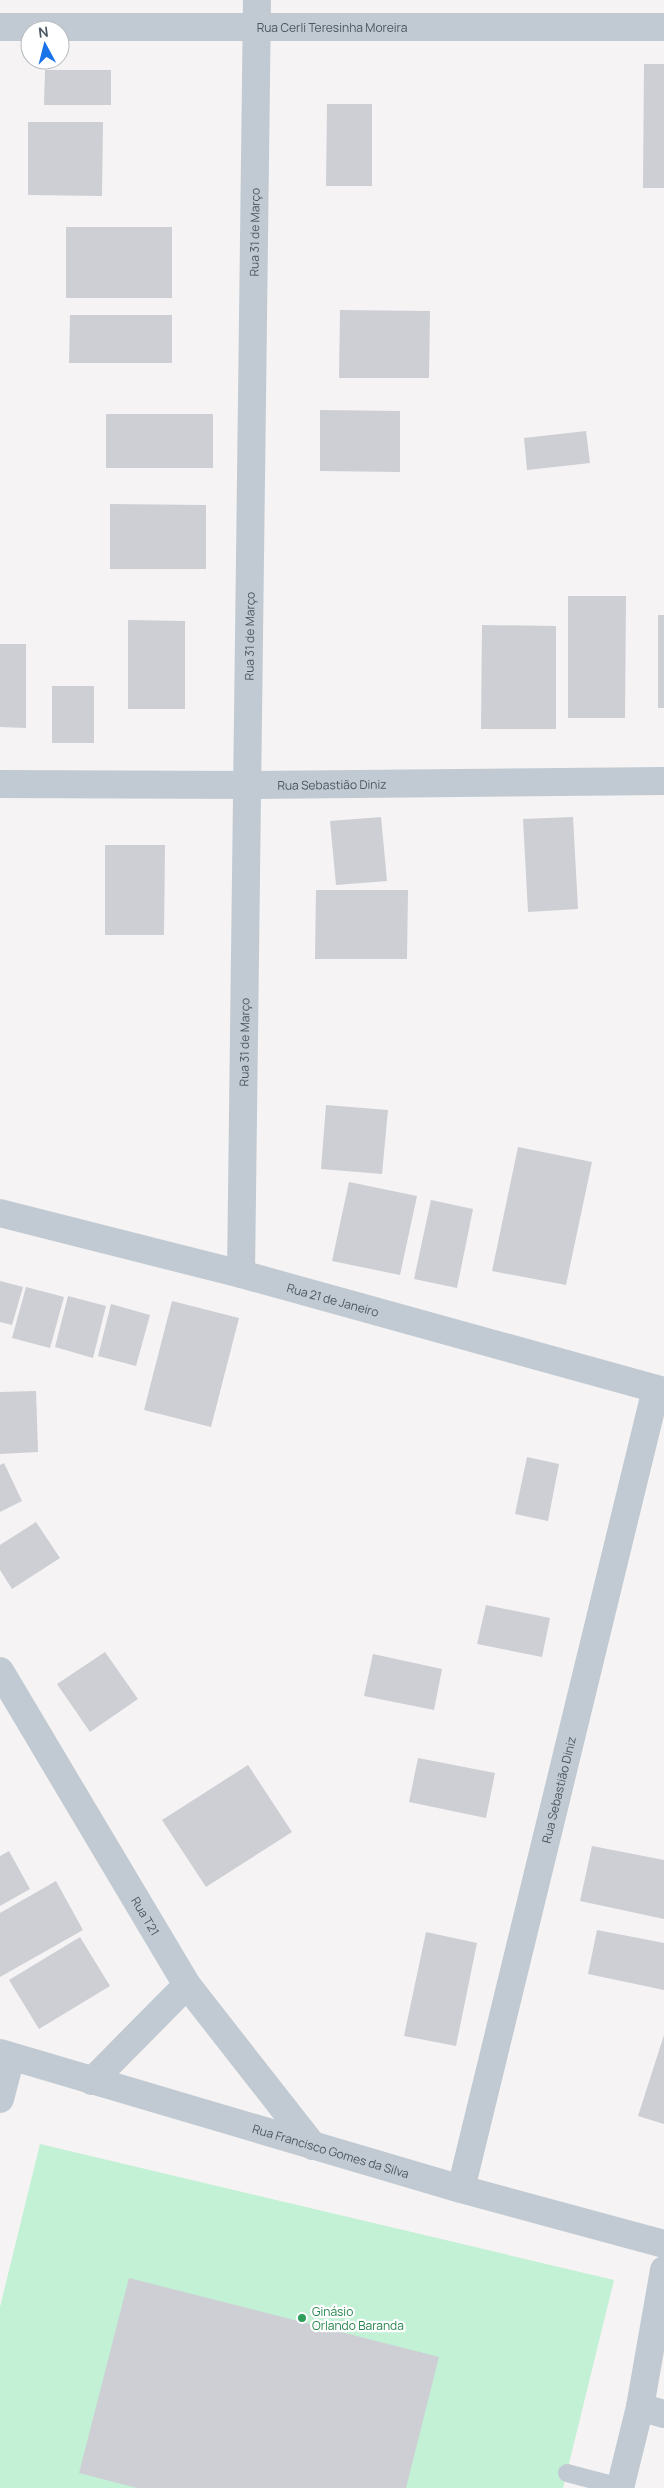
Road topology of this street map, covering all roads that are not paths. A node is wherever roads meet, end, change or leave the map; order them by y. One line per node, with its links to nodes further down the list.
1 (257, 0): 3 (street, Rua 31 de Março)
2 (0, 27): 3 (street, Rua Cerli Teresinha Moreira)
3 (256, 27): 4 (street, Rua Cerli Teresinha Moreira); 7 (street, Rua 31 de Março)
4 (664, 28)
5 (664, 782): 7 (street, Rua Sebastião Diniz)
6 (0, 784): 7 (street, Rua Sebastião Diniz)
7 (247, 785): 9 (street, Rua 31 de Março)
8 (0, 1213): 9 (street, Rua 21 de Janeiro)
9 (241, 1274): 10 (street, Rua 21 de Janeiro)
10 (660, 1390): 17 (street, Rua Sebastião Diniz)
11 (0, 1671): 12 (street, Rua T21)
12 (187, 1985): 14 (street); 16 (street, Rua T21)
13 (5, 2055): 14 (street, Rua Francisco Gomes da Silva); 15 (street)
14 (92, 2081): 16 (street, Rua Francisco Gomes da Silva)
15 (0, 2099)
16 (313, 2146): 17 (street, Rua Francisco Gomes da Silva)
17 (461, 2189): 18 (street, Rua Francisco Gomes da Silva)
18 (664, 2244)
19 (664, 2270): 20 (street)
20 (652, 2410): 22 (street)
21 (567, 2473): 22 (lane)
22 (620, 2488)

